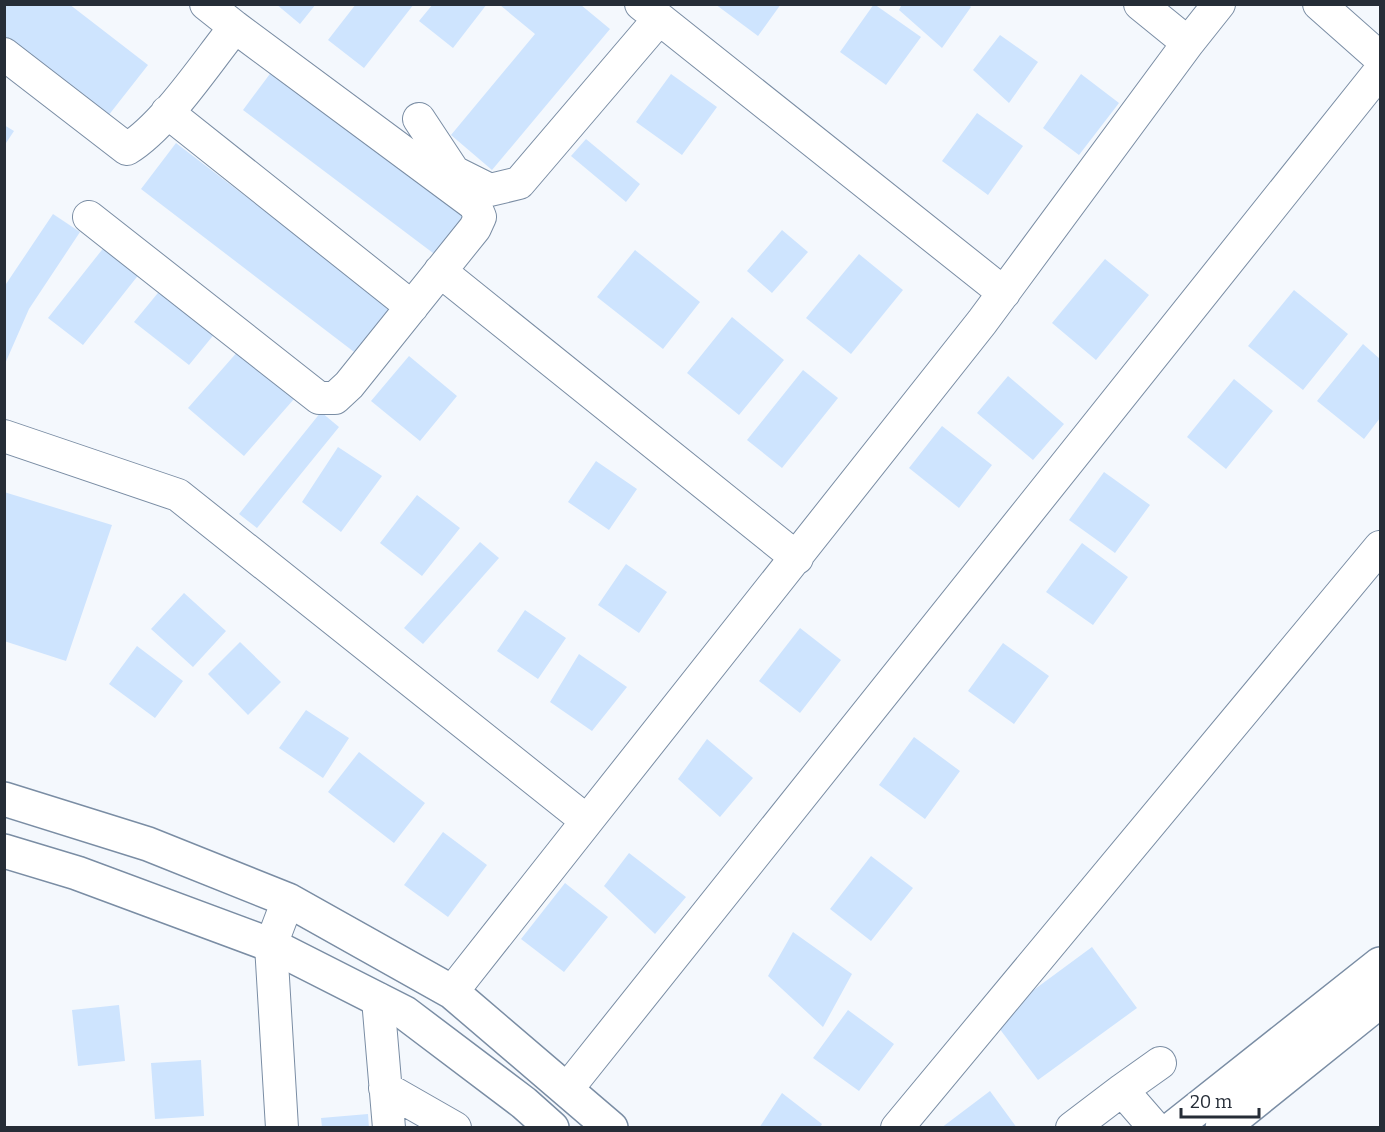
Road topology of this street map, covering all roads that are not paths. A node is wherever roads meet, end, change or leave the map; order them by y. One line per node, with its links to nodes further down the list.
1 (206, 4): 6 (street)
2 (1140, 4): 7 (street)
3 (1219, 4): 7 (street)
4 (1319, 4): 9 (street)
5 (650, 12): 12 (street); 15 (street)
6 (235, 27): 11 (street); 14 (street)
7 (1188, 43): 15 (street)
8 (4, 54): 11 (street)
9 (1380, 58)
10 (1380, 71): 31 (street)
11 (167, 112): 16 (street)
12 (419, 119)
13 (89, 217): 16 (street)
14 (440, 272): 16 (street); 19 (street)
15 (1004, 293): 19 (street)
16 (411, 307)
17 (4, 436): 21 (street)
18 (1380, 547): 38 (street)
19 (797, 558): 21 (street)
20 (4, 799): 23 (main road)
21 (587, 820): 26 (street)
22 (4, 851): 24 (main road)
23 (288, 900): 24 (street); 26 (main road)
24 (271, 945): 27 (main road); 33 (street)
25 (1380, 964): 41 (main road)
26 (452, 992): 31 (main road)
27 (378, 999): 30 (street); 36 (main road)
28 (1380, 1000): 42 (main road)
29 (1160, 1063): 32 (street)
30 (385, 1088): 34 (street); 35 (street)
31 (568, 1089): 37 (main road)
32 (1122, 1090): 39 (street); 40 (street)
33 (282, 1128)
34 (388, 1128)
35 (455, 1128)
36 (552, 1128)
37 (611, 1128)
38 (897, 1128)
39 (1072, 1128)
40 (1155, 1128)
41 (1173, 1128)
42 (1222, 1128)

